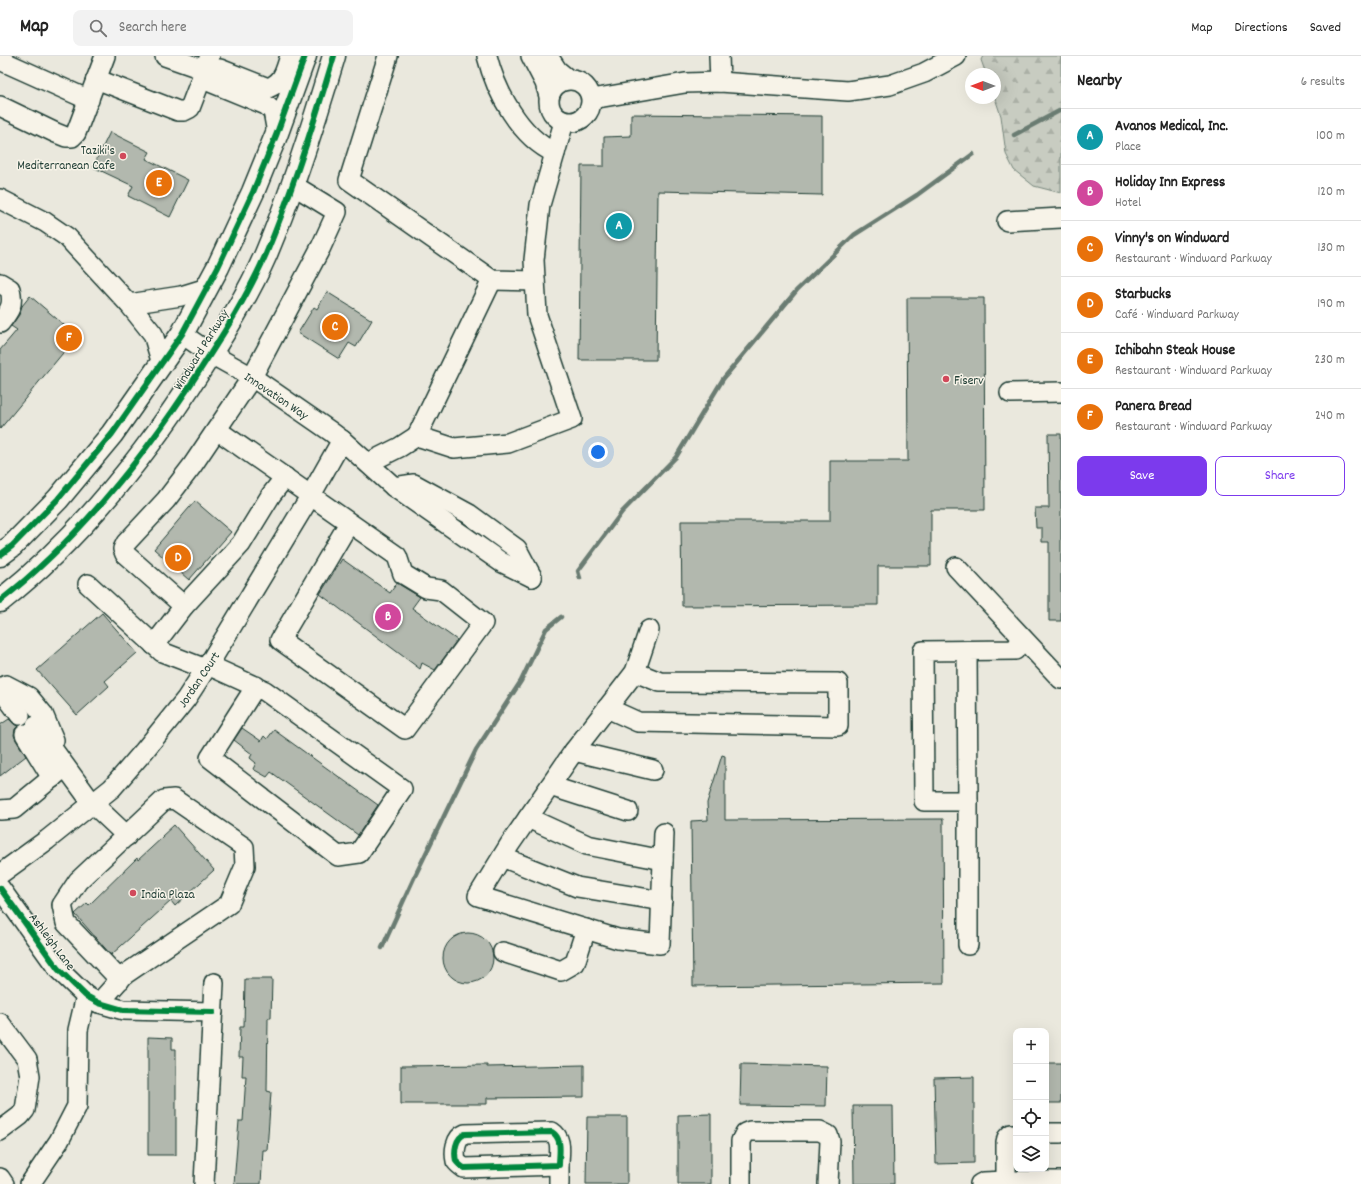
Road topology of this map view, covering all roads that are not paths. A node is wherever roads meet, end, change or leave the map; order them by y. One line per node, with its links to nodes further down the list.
1 (104, 56): 14 (street)
2 (165, 56): 13 (street)
3 (290, 56): 13 (street)
4 (305, 56): 22 (main road, Windward Parkway)
5 (334, 56): 24 (main road, Windward Parkway)
6 (388, 56): 28 (street)
7 (487, 56): 23 (street)
8 (531, 56): 17 (street)
9 (548, 56): 15 (street)
10 (719, 56): 16 (street)
11 (956, 56): 16 (street)
12 (0, 60): 19 (street)
13 (207, 63): 14 (street); 22 (street)
14 (96, 79): 19 (street)
15 (568, 79): 17 (street); 18 (street)
16 (720, 82): 18 (street)
17 (549, 96): 21 (street)
18 (592, 99): 21 (street)
19 (89, 100): 20 (street)
20 (0, 106)
21 (564, 122): 23 (street)
22 (277, 133): 31 (main road, Windward Parkway)
23 (555, 153): 29 (street)
24 (293, 185): 35 (main road, Windward Parkway); 37 (street)
25 (0, 199): 32 (street)
26 (1061, 218): 27 (street)
27 (1007, 221)
28 (492, 280): 29 (street); 41 (street)
29 (535, 281): 41 (street)
30 (0, 283): 33 (street)
31 (207, 288): 32 (street); 34 (main road, Windward Parkway)
32 (128, 304): 36 (street)
33 (0, 323)
34 (182, 334): 35 (street, Innovation Way); 36 (main road, Windward Parkway)
35 (211, 354): 37 (street, Innovation Way); 51 (main road, Windward Parkway)
36 (162, 364): 48 (main road, Windward Parkway)
37 (252, 377): 40 (street); 42 (street, Innovation Way)
38 (1061, 392): 39 (street)
39 (1010, 393)
40 (217, 430): 44 (street); 52 (street)
41 (417, 436): 43 (street)
42 (342, 440): 43 (street, Innovation Way); 46 (street, Jordan Court)
43 (368, 463): 45 (street, Innovation Way)
44 (285, 477): 46 (street); 52 (street)
45 (394, 487): 45 (street, Innovation Way)
46 (311, 495): 47 (street); 57 (street, Jordan Court)
47 (349, 523): 47 (street)
48 (0, 555)
49 (956, 567): 54 (street)
50 (88, 584): 55 (street)
51 (0, 601)
52 (184, 606): 55 (street)
53 (649, 630): 58 (street)
54 (1022, 638): 56 (street); 59 (street)
55 (154, 645): 57 (street)
56 (967, 651): 67 (street); 67 (street)
57 (207, 667): 60 (street); 68 (street, Jordan Court)
58 (635, 672): 62 (street); 62 (street)
59 (1060, 676)
60 (256, 686): 60 (street)
61 (2, 690): 65 (street); 65 (street)
62 (607, 708): 63 (street)
63 (574, 751): 64 (street); 66 (street)
64 (653, 770)
65 (58, 773): 68 (street); 69 (street)
66 (550, 786): 70 (street); 71 (street)
67 (968, 801): 80 (street)
68 (92, 803): 73 (street); 76 (street, Jordan Court)
69 (0, 810)
70 (628, 812)
71 (528, 818): 74 (street); 75 (street)
72 (664, 833): 75 (street)
73 (126, 836): 82 (street); 82 (street)
74 (502, 857): 78 (street); 79 (street)
75 (663, 860): 78 (street)
76 (0, 874)
77 (0, 888): 84 (street, Ashleigh Lane)
78 (662, 902): 79 (street)
79 (586, 929): 81 (street)
80 (968, 945)
81 (503, 952)
82 (120, 980): 84 (street)
83 (214, 983): 85 (street)
84 (93, 1000): 85 (street, Ashleigh Lane); 96 (street)
85 (213, 1012): 97 (street)
86 (0, 1023): 87 (street)
87 (0, 1131)
88 (1049, 1133): 89 (street)
89 (1061, 1133)
90 (1013, 1134): 93 (street)
91 (559, 1165): 91 (street); 98 (street)
92 (0, 1178): 95 (street)
93 (1006, 1181): 94 (street); 101 (street)
94 (1061, 1181)
95 (4, 1184)
96 (30, 1184)
97 (204, 1184)
98 (559, 1184)
99 (741, 1184): 100 (street)
100 (828, 1184)
101 (980, 1184)

